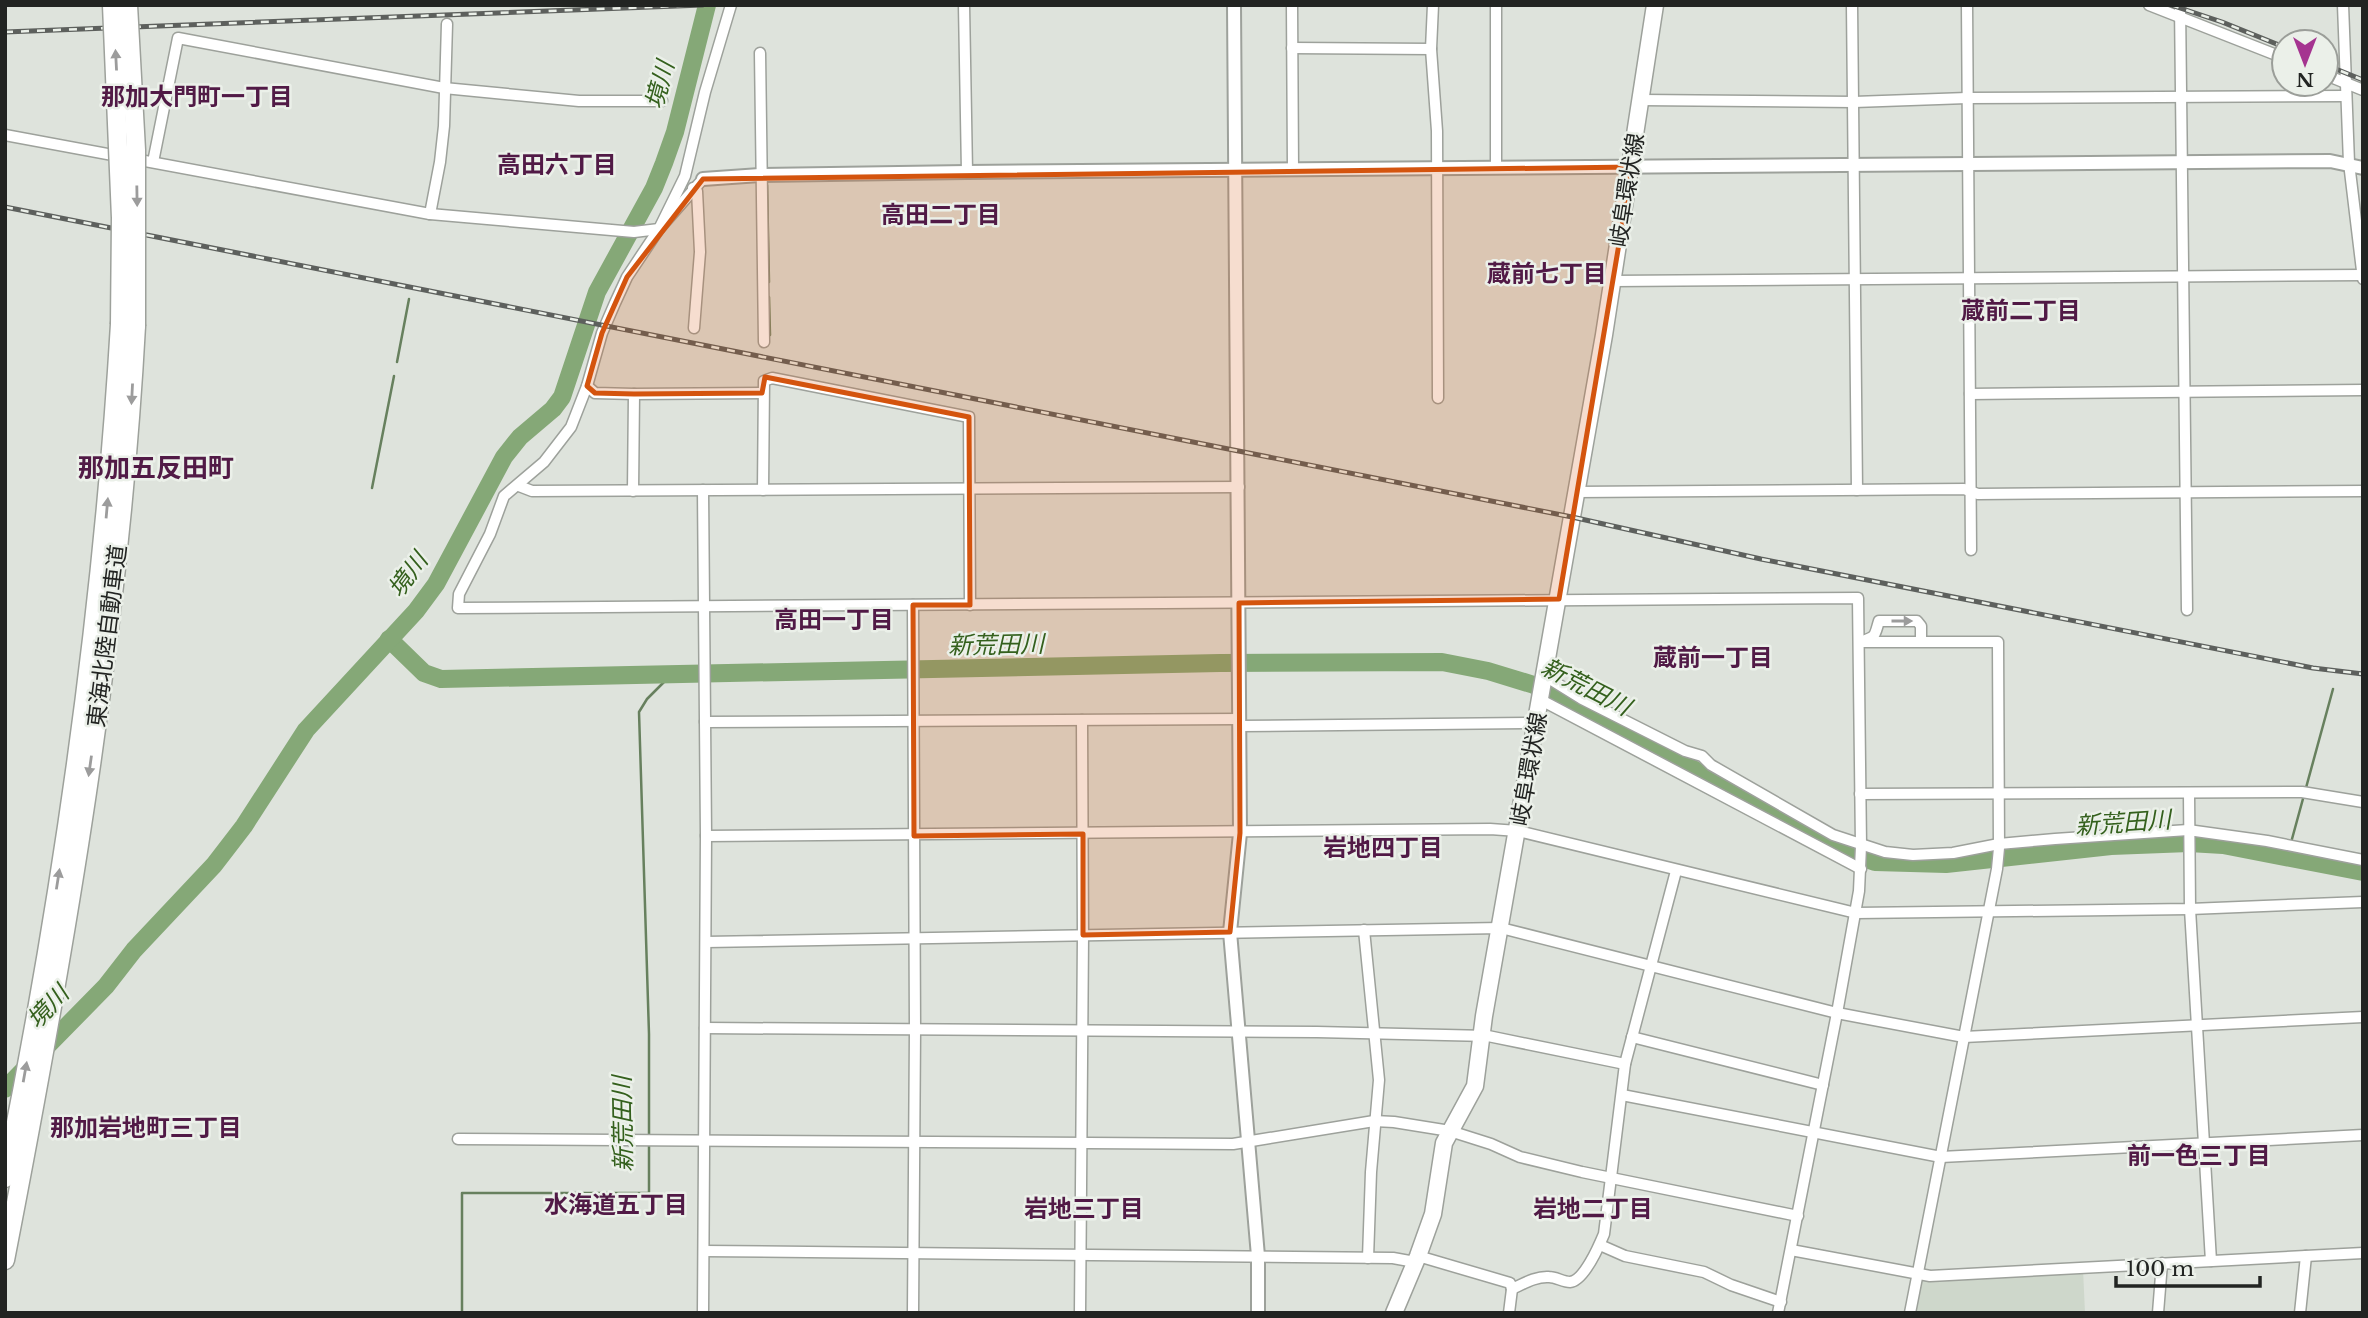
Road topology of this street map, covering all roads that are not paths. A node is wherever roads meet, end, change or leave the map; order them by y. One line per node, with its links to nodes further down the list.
1 (112, 5): 54 (highway, 東海北陸自動車道, one-way to 1, bridge)
2 (128, 5): 54 (highway, 東海北陸自動車道, one-way to 54, bridge)
3 (731, 5): 48 (street)
4 (964, 5): 43 (street)
5 (1234, 5): 41 (street)
6 (1292, 5): 17 (street)
7 (1433, 5): 18 (street)
8 (1496, 5): 39 (street)
9 (1655, 5): 28 (main road, 岐阜環状線)
10 (1852, 5): 30 (street)
11 (1967, 5): 26 (street)
12 (2149, 5): 15 (street)
13 (2180, 5): 15 (street)
14 (2343, 5): 22 (street)
15 (2181, 17): 19 (street); 27 (street)
16 (447, 24): 23 (street)
17 (1292, 48): 18 (street); 42 (street)
18 (1431, 49): 38 (street)
19 (2270, 52)
20 (760, 53): 44 (street)
21 (2340, 81): 22 (street)
22 (2346, 83): 24 (street); 25 (street)
23 (444, 88): 29 (street); 32 (street); 47 (street)
24 (2363, 90)
25 (2346, 96): 27 (street); 34 (street)
26 (1967, 98): 27 (street); 30 (street); 35 (street)
27 (2182, 98): 33 (street)
28 (1641, 100): 30 (street); 37 (main road, 岐阜環状線)
29 (662, 101)
30 (1854, 102): 36 (street)
31 (5, 135): 32 (street)
32 (153, 162): 47 (street)
33 (2183, 163): 34 (street); 35 (street); 49 (street)
34 (2349, 163): 40 (street); 50 (street)
35 (1968, 165): 36 (street); 51 (street)
36 (1855, 166): 37 (street); 52 (street)
37 (1632, 167): 39 (street); 53 (main road, 岐阜環状線)
38 (1437, 168): 39 (street); 42 (street); 63 (street)
39 (1496, 168)
40 (2363, 168)
41 (1236, 170): 42 (street); 43 (street); 65 (street)
42 (1293, 170)
43 (967, 172): 44 (street)
44 (761, 175): 45 (street); 56 (street)
45 (703, 178): 46 (street)
46 (693, 188): 48 (street); 55 (street)
47 (430, 214): 48 (street)
48 (654, 230): 57 (street)
49 (2185, 277): 50 (street); 51 (street); 59 (street)
50 (2362, 277)
51 (1969, 278): 52 (street); 62 (street)
52 (1856, 279): 53 (street); 69 (street)
53 (1613, 281): 73 (main road, 岐阜環状線)
54 (128, 325): 116 (highway, 東海北陸自動車道)
55 (694, 328)
56 (764, 342)
57 (587, 386): 61 (street); 64 (street)
58 (2363, 390): 59 (street)
59 (2185, 392): 62 (street); 74 (street)
60 (762, 393): 61 (street); 66 (street); 68 (street)
61 (634, 394): 70 (street)
62 (1970, 394): 71 (street)
63 (1438, 398)
64 (519, 486): 70 (street); 80 (street)
65 (1239, 487): 66 (street); 77 (street)
66 (969, 489): 68 (street); 79 (street)
67 (702, 490): 68 (street); 70 (street); 80 (street)
68 (763, 490)
69 (1857, 490): 71 (street); 73 (street)
70 (633, 491)
71 (1971, 491): 74 (street); 75 (street)
72 (2363, 491): 74 (street)
73 (1576, 492): 76 (main road, 岐阜環状線)
74 (2185, 493): 81 (street)
75 (1971, 550)
76 (1559, 599): 77 (street); 82 (street); 84 (main road, 岐阜環状線)
77 (1239, 603): 79 (street); 89 (street)
78 (913, 605): 79 (street); 80 (street); 86 (street)
79 (970, 605)
80 (703, 607): 88 (street)
81 (2187, 610)
82 (1860, 642): 83 (street); 83 (street, one-way to 83); 93 (street)
83 (1921, 642): 91 (street)
84 (1545, 676): 85 (main road, 岐阜環状線); 101 (street)
85 (1541, 699): 90 (main road, 岐阜環状線); 104 (street)
86 (914, 720): 87 (street); 88 (street); 100 (street)
87 (1082, 720): 89 (street); 98 (street)
88 (705, 722): 99 (street)
89 (1240, 722): 90 (street); 97 (street)
90 (1536, 723): 95 (main road, 岐阜環状線)
91 (1999, 793): 92 (street); 93 (street); 102 (street)
92 (2189, 793): 94 (street); 96 (street)
93 (1860, 794): 101 (street)
94 (2363, 802)
95 (1518, 831): 97 (street); 105 (street); 110 (main road, 岐阜環状線)
96 (2188, 831): 102 (street); 103 (street); 107 (street)
97 (1240, 833): 98 (street); 112 (street)
98 (1083, 834): 100 (street); 113 (street)
99 (706, 836): 100 (street); 115 (street)
100 (914, 836): 114 (street)
101 (1861, 845): 102 (street); 104 (street)
102 (1999, 846): 108 (street)
103 (2363, 860)
104 (1861, 867): 109 (street)
105 (1676, 871): 109 (street); 117 (street)
106 (2363, 902): 107 (street)
107 (2190, 909): 108 (street); 120 (street)
108 (1988, 912): 109 (street); 128 (street)
109 (1856, 913): 118 (street)
110 (1501, 928): 111 (street); 117 (street); 126 (main road, 岐阜環状線)
111 (1364, 930): 112 (street); 125 (street)
112 (1230, 932): 113 (street); 124 (street)
113 (1083, 935): 114 (street); 123 (street)
114 (915, 939): 115 (street); 122 (street)
115 (706, 942): 121 (street)
116 (55, 948): 144 (highway, 東海北陸自動車道, one-way to 116); 156 (highway, 東海北陸自動車道)
117 (1651, 966): 118 (street); 127 (street)
118 (1837, 1013): 128 (street); 130 (street)
119 (2363, 1017): 120 (street)
120 (2198, 1026): 128 (street); 141 (street)
121 (705, 1028): 122 (street); 137 (street)
122 (915, 1030): 123 (street); 138 (street)
123 (1083, 1031): 124 (street); 139 (street)
124 (1238, 1032): 125 (street); 140 (street)
125 (1374, 1033): 126 (street); 132 (street)
126 (1481, 1036): 129 (street); 133 (main road, 岐阜環状線)
127 (1632, 1037): 129 (street); 130 (street)
128 (1964, 1037): 142 (street)
129 (1625, 1064): 131 (street)
130 (1823, 1085): 134 (street)
131 (1622, 1095): 134 (street); 143 (street)
132 (1374, 1121): 133 (street); 140 (street); 154 (street)
133 (1450, 1130): 143 (street); 155 (main road, 岐阜環状線)
134 (1813, 1133): 142 (street); 145 (street)
135 (2363, 1135): 141 (street)
136 (458, 1139): 137 (street)
137 (705, 1140): 138 (street); 148 (street)
138 (914, 1142): 139 (street); 150 (street)
139 (1082, 1143): 140 (street); 151 (street)
140 (1248, 1143): 152 (street)
141 (2204, 1144): 142 (street); 157 (street)
142 (1941, 1157): 159 (street)
143 (1612, 1177): 145 (street); 146 (street)
144 (5, 1178)
145 (1797, 1216): 147 (street)
146 (1600, 1245): 160 (street); 161 (street)
147 (1791, 1250): 159 (street); 161 (street)
148 (704, 1251): 150 (street); 162 (street)
149 (2363, 1253): 153 (street)
150 (914, 1254): 151 (street); 163 (street)
151 (1080, 1255): 152 (street); 164 (street)
152 (1258, 1256): 154 (street); 165 (street)
153 (2306, 1256): 157 (street); 170 (street)
154 (1368, 1258): 155 (street)
155 (1417, 1259): 160 (street); 166 (main road, 岐阜環状線)
156 (5, 1260)
157 (2211, 1261): 158 (street)
158 (2162, 1263): 159 (street); 169 (street)
159 (1917, 1275): 168 (street)
160 (1512, 1289): 167 (street)
161 (1780, 1308)
162 (703, 1313)
163 (913, 1313)
164 (1080, 1313)
165 (1258, 1313)
166 (1394, 1313)
167 (1509, 1313)
168 (1910, 1313)
169 (2158, 1313)
170 (2300, 1313)

